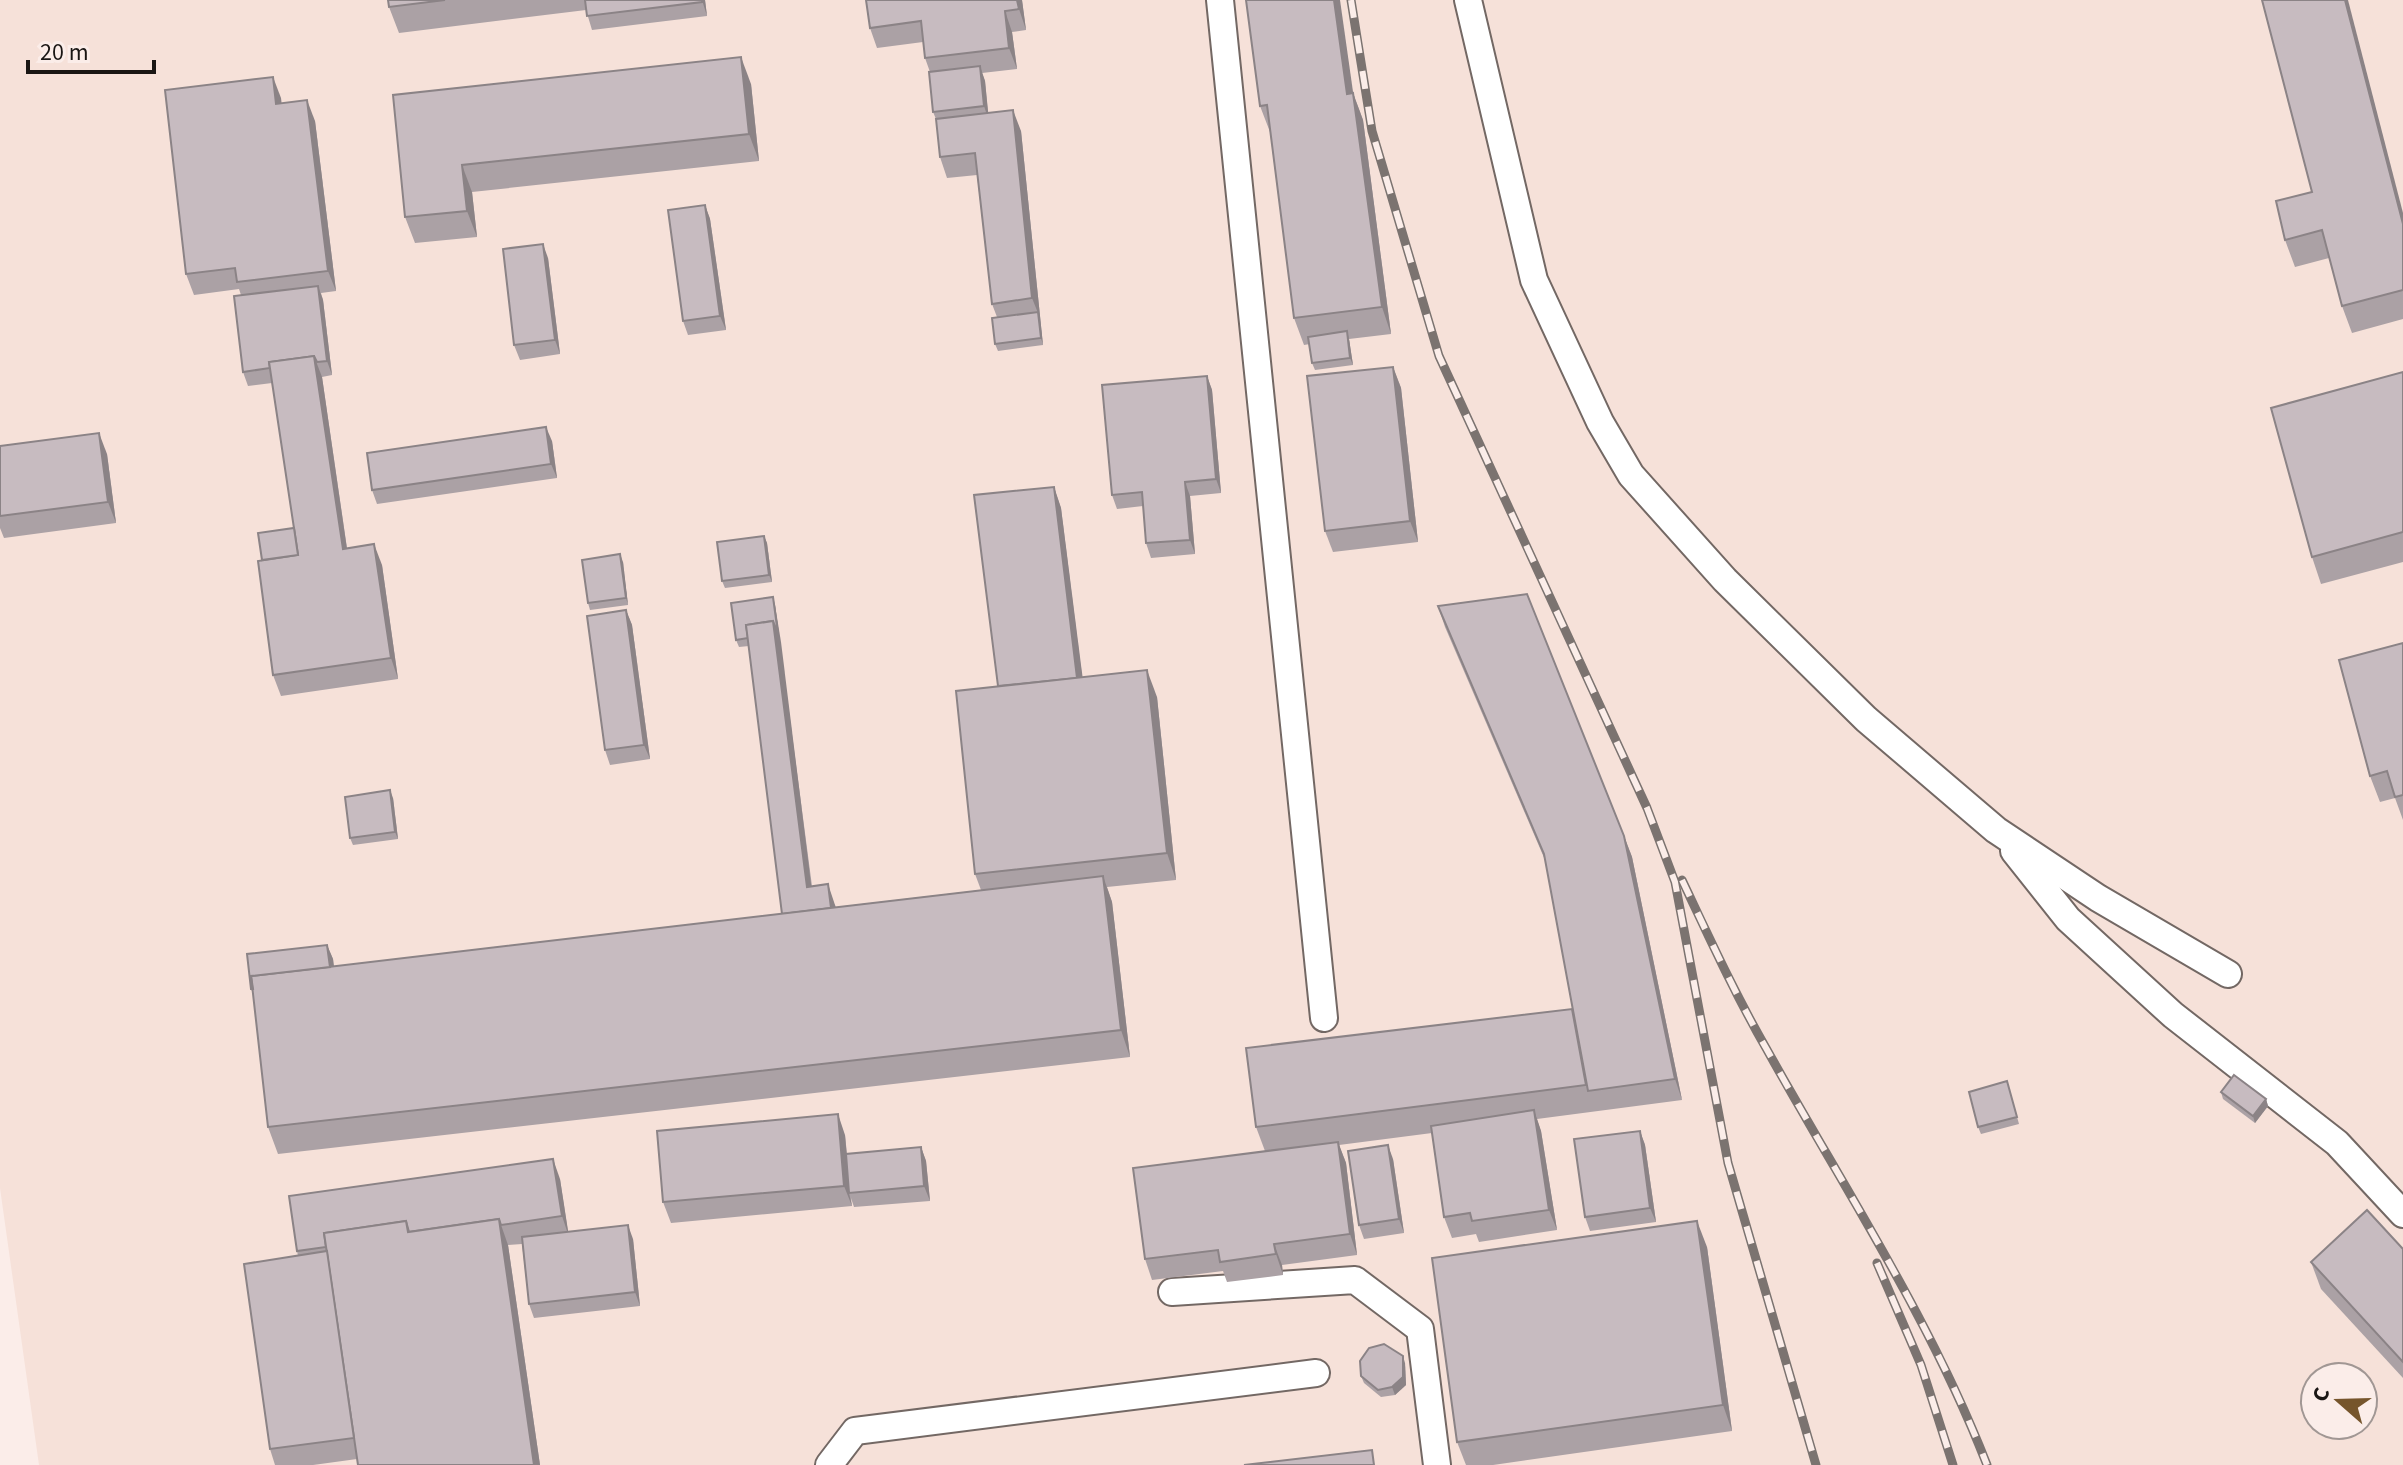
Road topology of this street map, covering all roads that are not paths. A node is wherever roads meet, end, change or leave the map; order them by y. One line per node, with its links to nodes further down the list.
1 (1220, 0): 5 (lane)
2 (1468, 0): 3 (lane)
3 (1996, 830): 4 (lane); 6 (lane)
4 (2228, 974)
5 (1324, 1018)
6 (2403, 1214)
7 (1172, 1292): 10 (lane)
8 (1316, 1373): 9 (lane)
9 (829, 1465)
10 (1437, 1465)

